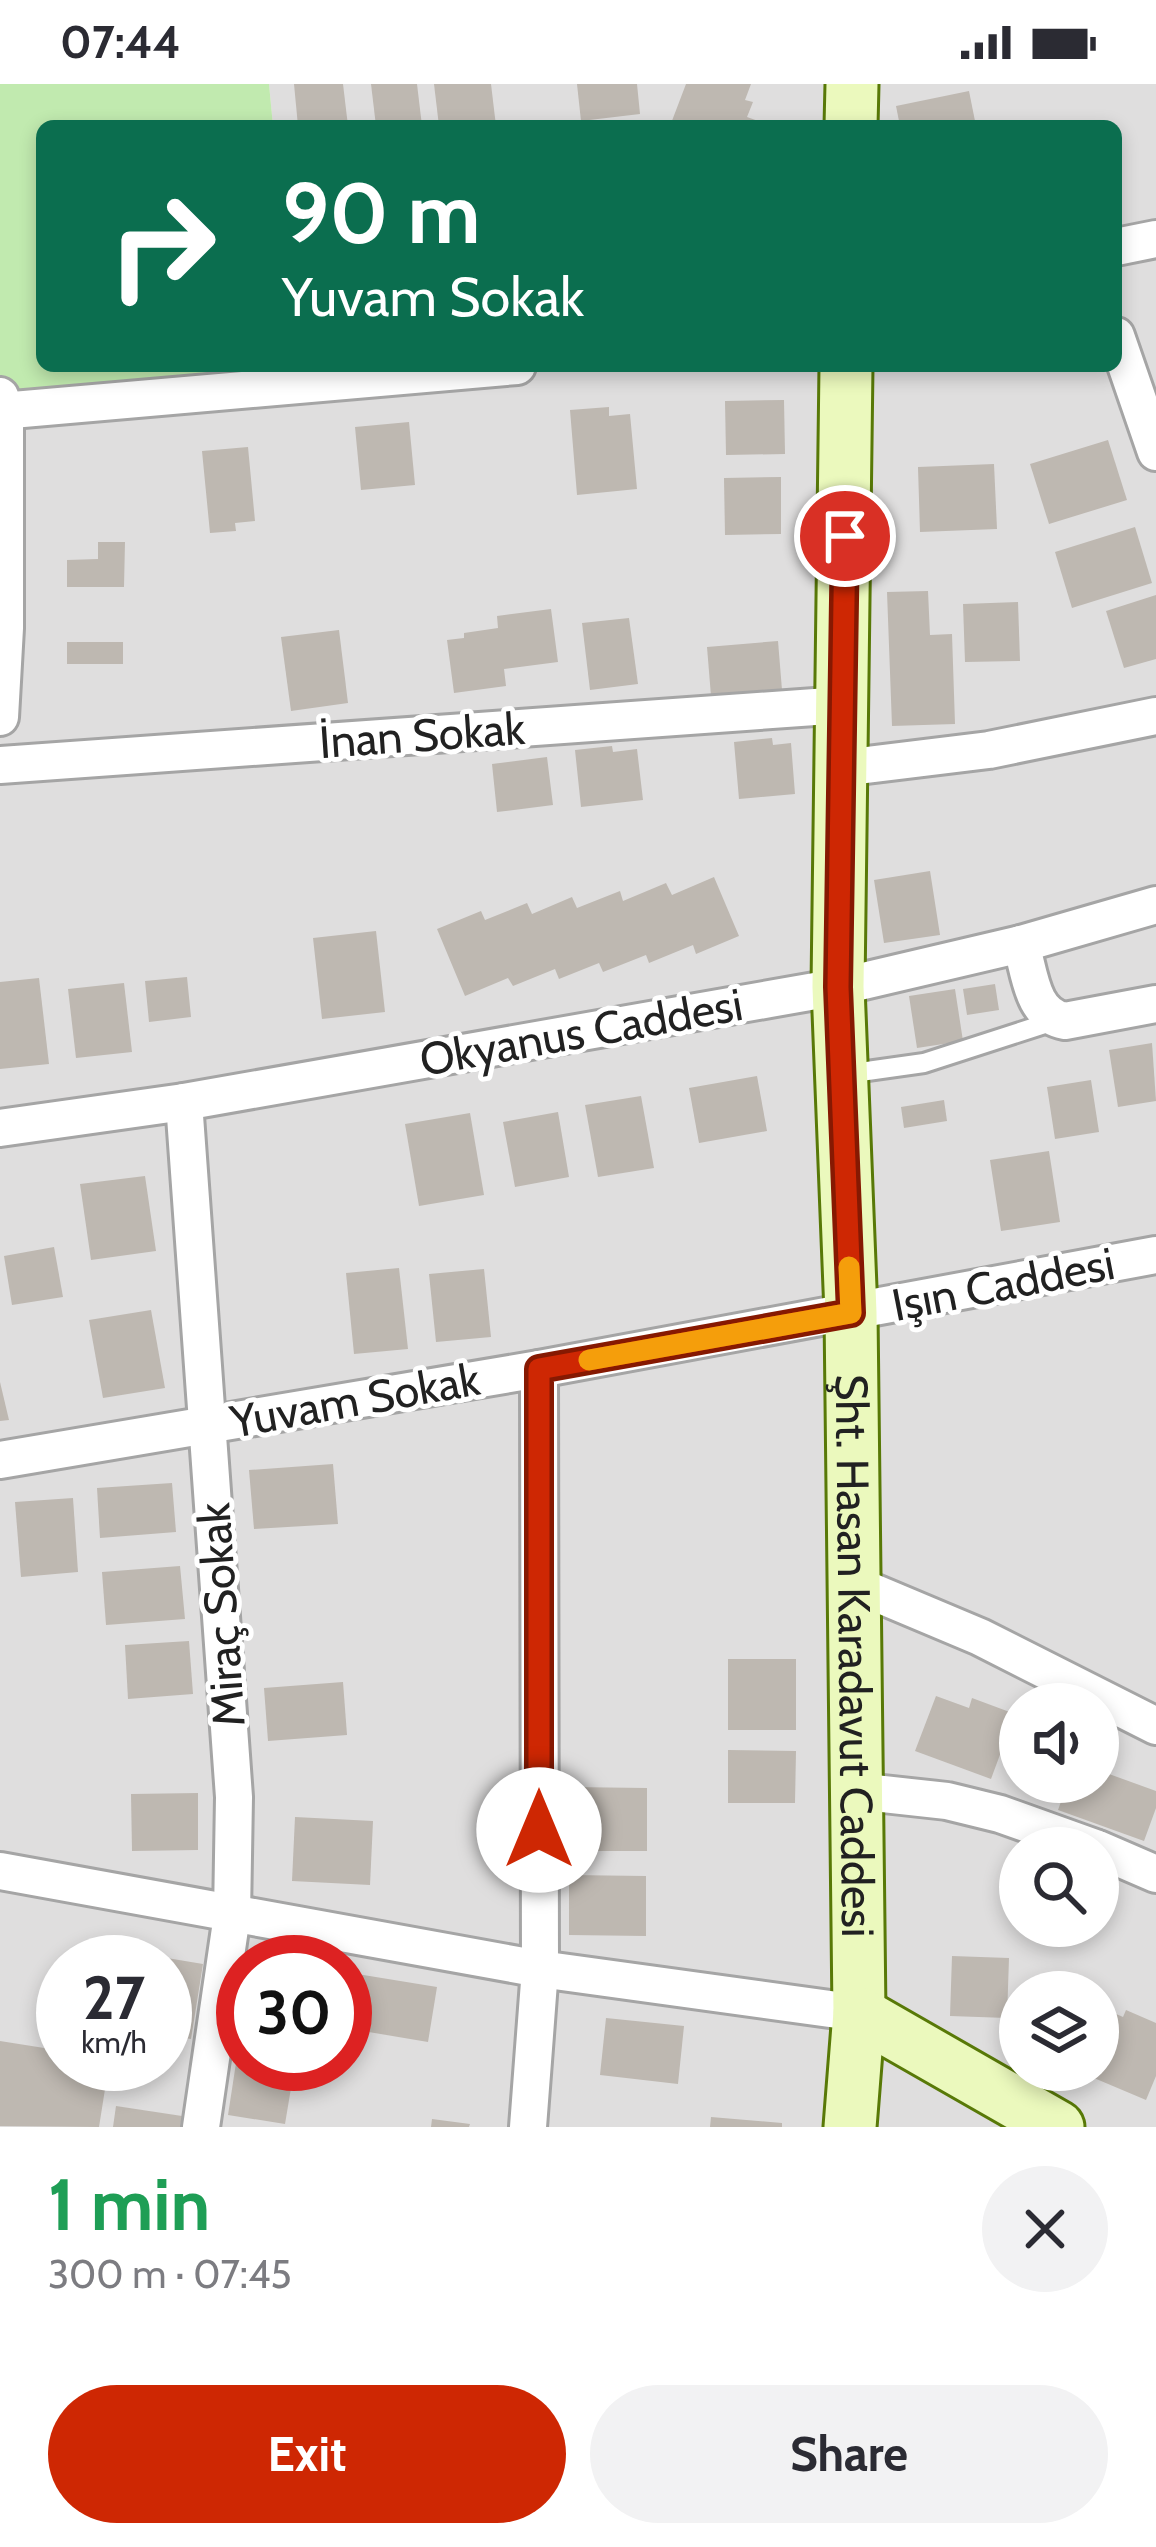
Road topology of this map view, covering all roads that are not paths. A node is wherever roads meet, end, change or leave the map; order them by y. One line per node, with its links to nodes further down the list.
1 (852, 84): 2 (street)
2 (851, 120)
3 (1156, 239): 4 (street)
4 (1122, 246)
5 (1122, 354): 9 (street)
6 (441, 372): 8 (street)
7 (846, 372): 10 (street, Şht. Hasan Karadavut Caddesi)
8 (2, 406): 12 (street)
9 (1156, 452)
10 (843, 705): 13 (street, İnan Sokak); 14 (street, Şht. Hasan Karadavut Caddesi)
11 (1156, 716): 14 (street)
12 (0, 717)
13 (0, 765)
14 (842, 768): 17 (street, Şht. Hasan Karadavut Caddesi)
15 (1156, 904): 16 (street, Okyanus Caddesi)
16 (1022, 944): 17 (street, Okyanus Caddesi); 19 (street)
17 (838, 987): 20 (street, Şht. Hasan Karadavut Caddesi); 21 (street, Okyanus Caddesi)
18 (1156, 1004): 19 (street)
19 (1057, 1020): 20 (lane)
20 (841, 1075): 24 (street, Şht. Hasan Karadavut Caddesi)
21 (184, 1102): 22 (street, Okyanus Caddesi); 26 (street, Miraç Sokak)
22 (0, 1128)
23 (1156, 1255): 24 (street, Işın Caddesi)
24 (851, 1313): 25 (street, Yuvam Sokak); 28 (street, Şht. Hasan Karadavut Caddesi)
25 (539, 1369): 26 (street, Yuvam Sokak); 36 (street)
26 (207, 1425): 27 (street, Yuvam Sokak); 35 (street, Miraç Sokak)
27 (0, 1460)
28 (854, 1584): 29 (street); 30 (street, Şht. Hasan Karadavut Caddesi)
29 (1156, 1726)
30 (856, 1791): 31 (street); 37 (street, Şht. Hasan Karadavut Caddesi)
31 (1036, 1827)
32 (1119, 1859): 34 (street)
33 (0, 1871): 35 (street)
34 (1156, 1874)
35 (232, 1916): 36 (street); 38 (street, Miraç Sokak)
36 (540, 1969): 37 (street); 39 (street)
37 (859, 2013): 40 (street); 41 (street); 42 (street)
38 (201, 2127)
39 (528, 2127)
40 (850, 2127)
41 (873, 2127)
42 (1058, 2127)

